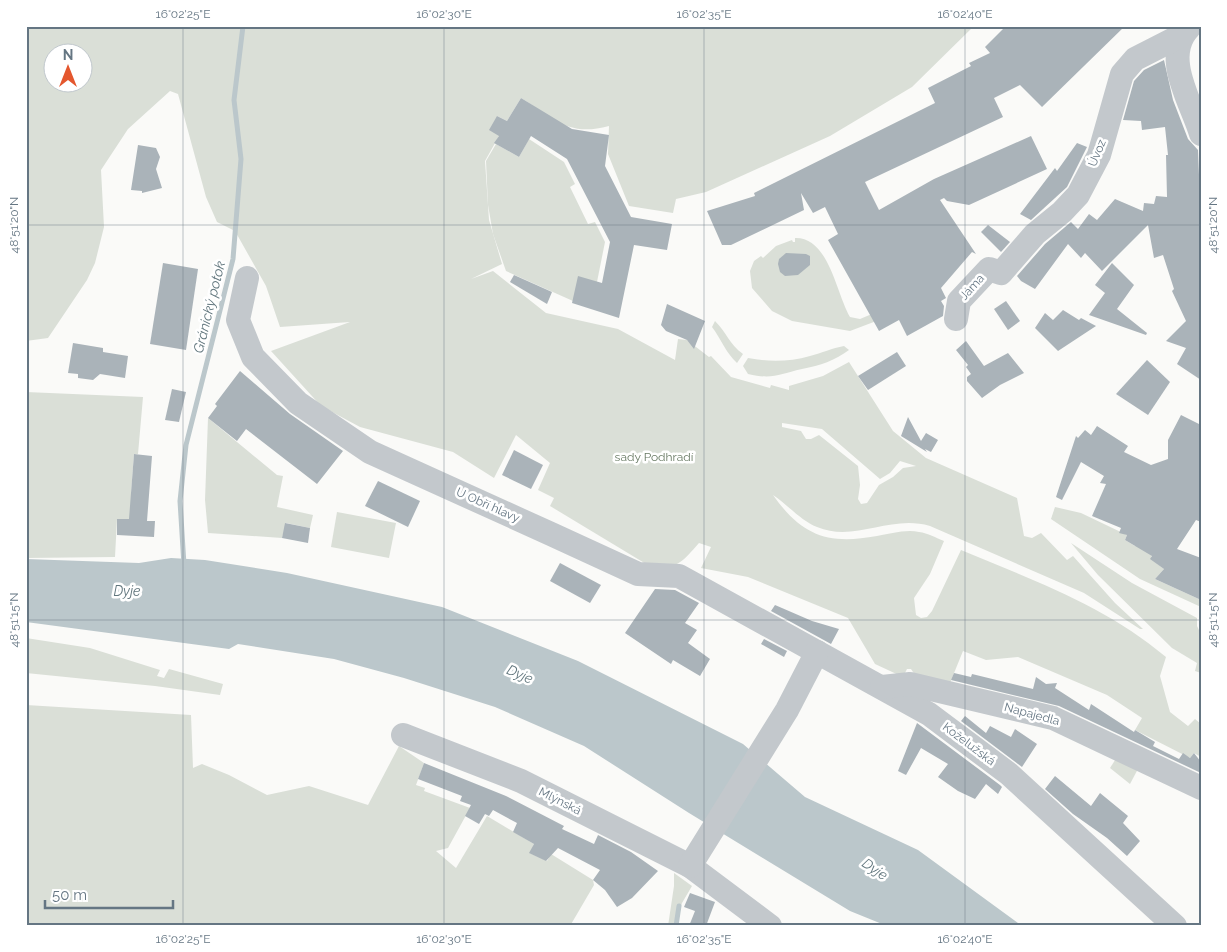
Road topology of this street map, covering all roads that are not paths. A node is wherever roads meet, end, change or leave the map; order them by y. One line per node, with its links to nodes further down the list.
1 (1187, 31): 2 (street); 3 (street, Úvoz)
2 (1200, 127)
3 (1001, 273): 5 (street, Jáma)
4 (247, 278): 6 (street, U Obří hlavy)
5 (956, 319)
6 (818, 652): 7 (street, Koželužská); 10 (street)
7 (882, 687): 9 (street, Napajedla); 12 (street, Koželužská)
8 (402, 735): 10 (street, Mlýnská)
9 (1201, 788)
10 (696, 857): 11 (street, Mlýnská)
11 (770, 926)
12 (1176, 926)

